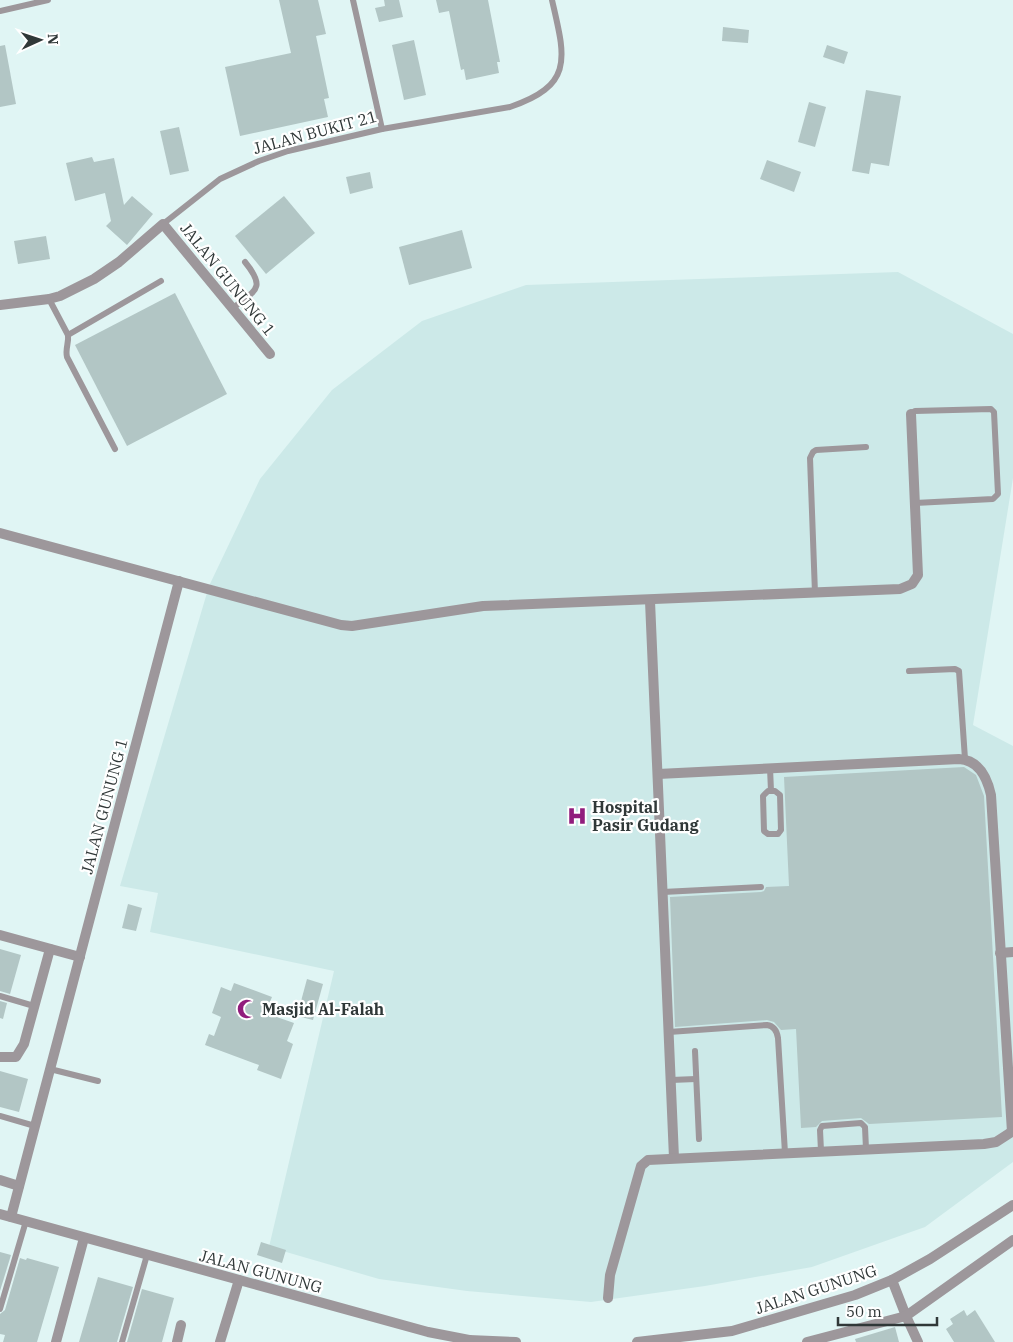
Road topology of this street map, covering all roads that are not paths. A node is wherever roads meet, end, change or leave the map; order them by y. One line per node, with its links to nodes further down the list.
1 (48, 0): 4 (lane)
2 (353, 0): 5 (lane)
3 (552, 0): 5 (lane, JALAN BUKIT 21)
4 (0, 11)
5 (382, 129): 6 (lane, JALAN BUKIT 21)
6 (163, 224): 9 (street, JALAN BUKIT 21); 11 (street, JALAN GUNUNG 1)
7 (245, 262): 11 (lane)
8 (161, 282): 12 (lane)
9 (49, 299): 10 (street, JALAN BUKIT 21); 12 (lane)
10 (0, 306)
11 (232, 309): 13 (street, JALAN GUNUNG 1)
12 (68, 335): 16 (lane)
13 (270, 354)
14 (911, 414): 17 (street); 17 (lane)
15 (866, 447): 20 (lane)
16 (115, 449)
17 (915, 503): 20 (street)
18 (0, 533): 19 (street)
19 (179, 581): 21 (street); 33 (street, JALAN GUNUNG 1)
20 (815, 593): 21 (street)
21 (650, 600): 25 (street)
22 (909, 671): 23 (lane)
23 (965, 759): 24 (street); 32 (street)
24 (770, 768): 25 (street); 26 (lane)
25 (658, 774): 28 (street)
26 (771, 791): 26 (lane)
27 (761, 887): 28 (lane)
28 (663, 892): 36 (street)
29 (0, 935): 30 (street)
30 (50, 949): 33 (street); 35 (street)
31 (1013, 952): 32 (street)
32 (1000, 953): 37 (street)
33 (80, 958): 40 (street, JALAN GUNUNG 1)
34 (0, 996): 35 (lane)
35 (34, 1006): 39 (street)
36 (669, 1032): 42 (street); 50 (lane)
37 (1009, 1036): 46 (street)
38 (695, 1050): 41 (lane)
39 (0, 1056)
40 (50, 1069): 43 (lane); 45 (street, JALAN GUNUNG 1)
41 (696, 1079): 42 (lane); 47 (lane)
42 (671, 1080): 51 (street)
43 (98, 1081)
44 (0, 1116): 45 (lane)
45 (35, 1126): 53 (street, JALAN GUNUNG 1)
46 (1012, 1132): 48 (street)
47 (699, 1138)
48 (866, 1149): 49 (street); 49 (lane)
49 (820, 1151): 50 (street)
50 (785, 1153): 51 (street)
51 (674, 1158): 63 (street)
52 (0, 1180): 53 (street)
53 (19, 1186): 56 (street, JALAN GUNUNG 1)
54 (1013, 1205): 62 (street, JALAN GUNUNG)
55 (0, 1214): 56 (street, JALAN GUNUNG)
56 (11, 1217): 57 (street, JALAN GUNUNG)
57 (26, 1221): 58 (street, JALAN GUNUNG); 64 (lane)
58 (84, 1238): 60 (street, JALAN GUNUNG); 68 (street)
59 (1013, 1240): 65 (street)
60 (147, 1255): 61 (street, JALAN GUNUNG); 69 (lane)
61 (239, 1280): 67 (street, JALAN GUNUNG); 71 (street)
62 (892, 1280): 65 (street); 73 (street, JALAN GUNUNG)
63 (608, 1298)
64 (0, 1309)
65 (906, 1316): 74 (street); 75 (street)
66 (181, 1325): 70 (street)
67 (468, 1341): 72 (street, JALAN GUNUNG)
68 (56, 1342)
69 (122, 1342)
70 (177, 1342)
71 (220, 1342)
72 (516, 1342)
73 (638, 1342)
74 (807, 1342)
75 (918, 1342)

